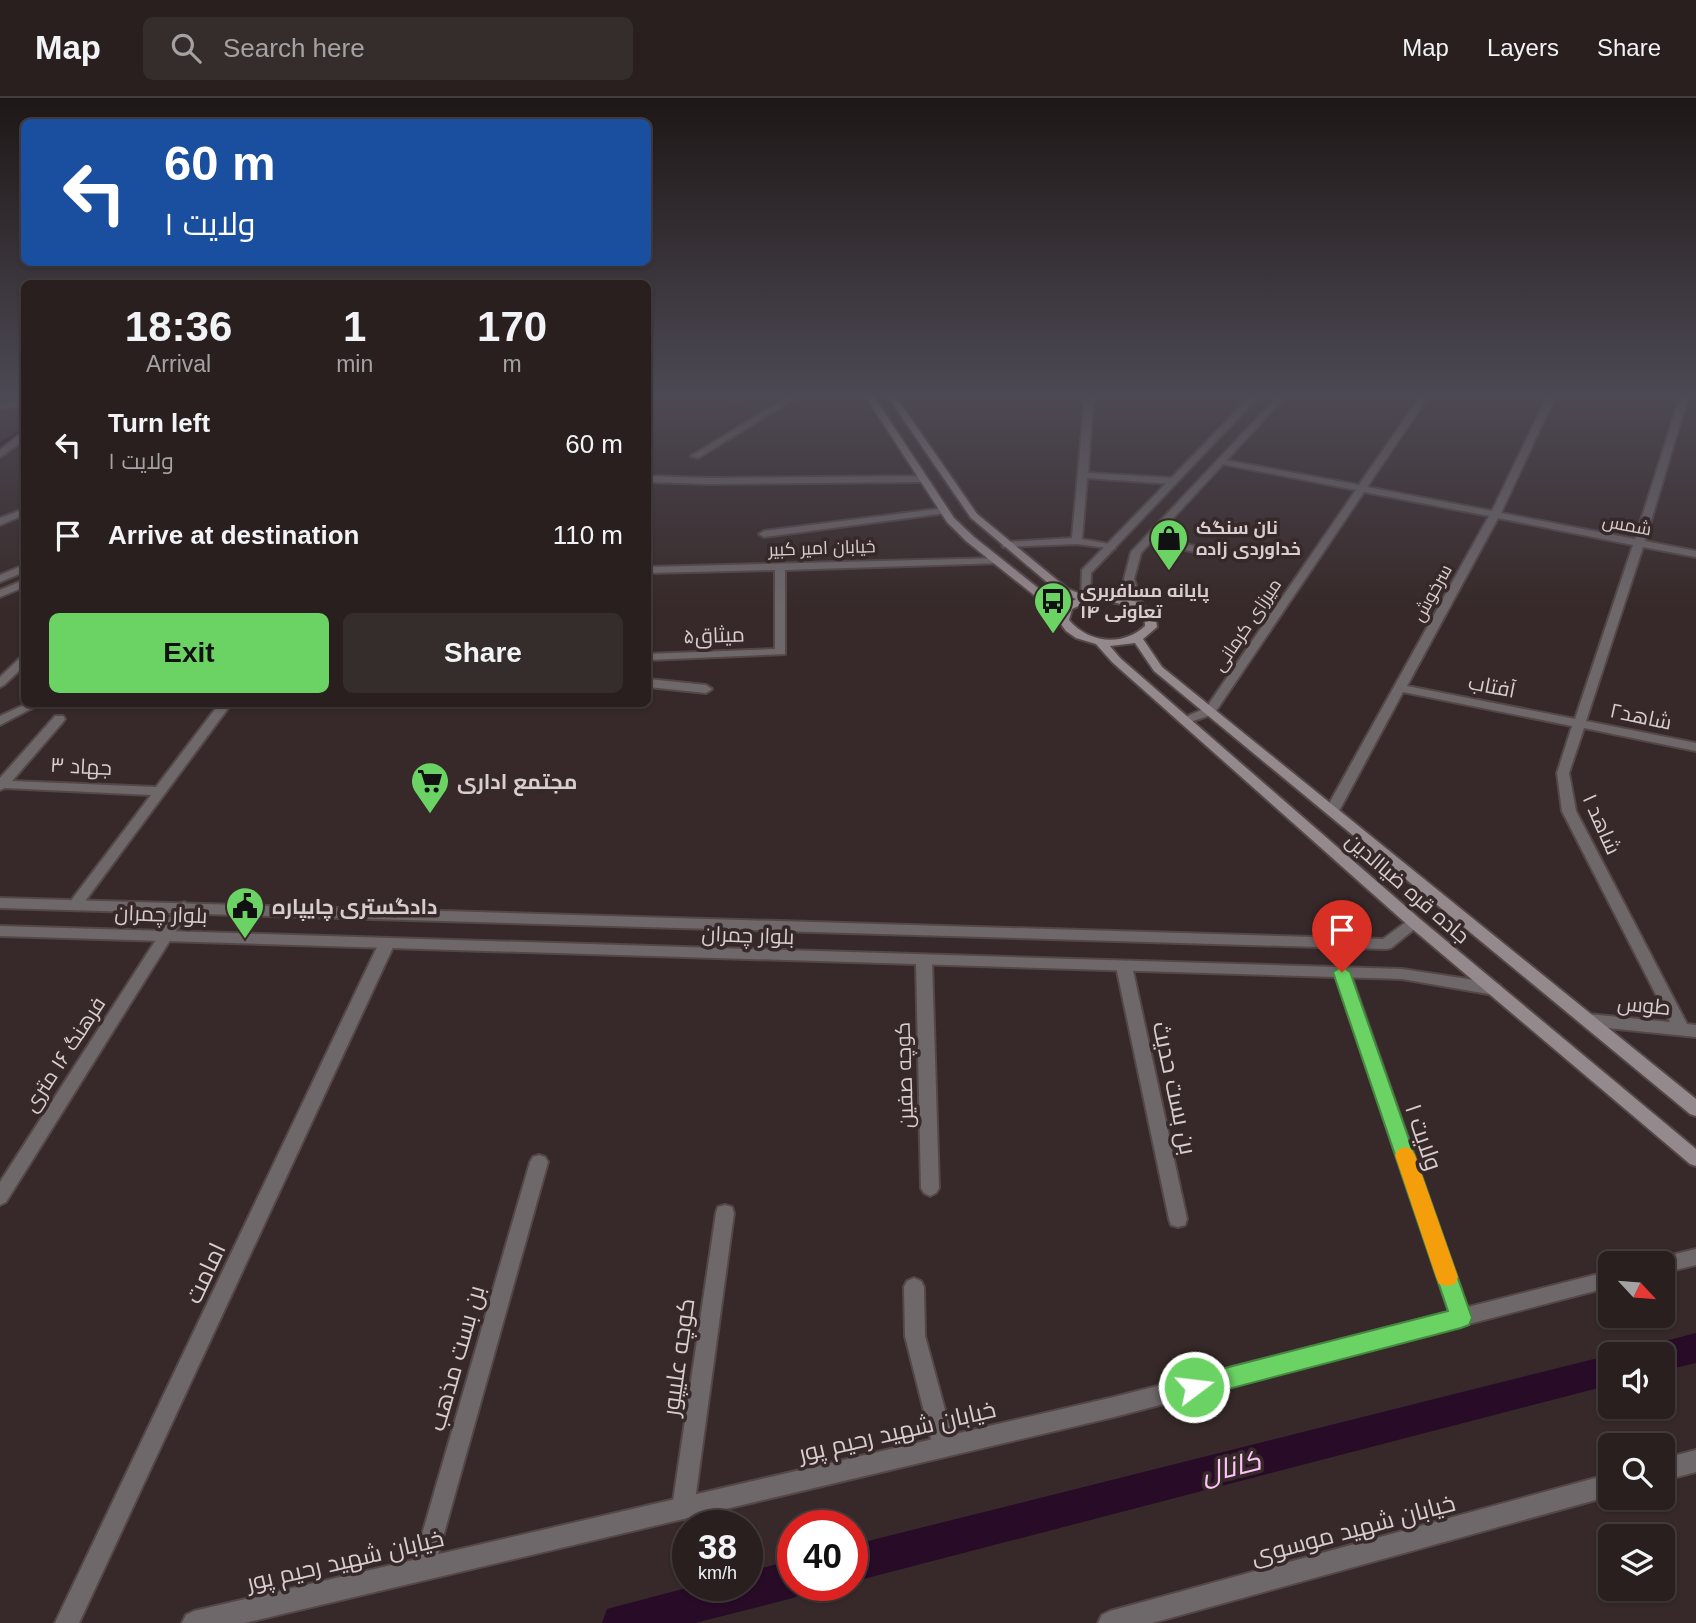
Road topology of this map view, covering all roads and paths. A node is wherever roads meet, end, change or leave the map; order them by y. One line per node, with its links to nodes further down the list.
1 (916, 468): 11 (main road)
2 (939, 468): 23 (main road)
3 (1084, 468): 10 (street)
4 (1185, 468): 13 (street)
5 (1215, 468): 20 (street)
6 (1259, 468): 14 (street, شمس)
7 (1374, 468): 14 (street, میرزای کرمانی)
8 (1517, 468): 17 (street, سرخوش)
9 (1662, 468): 22 (street, شاهد ۱)
10 (1083, 475): 13 (street); 21 (street)
11 (922, 478): 12 (street); 15 (main road)
12 (651, 479)
13 (1173, 481): 24 (street)
14 (1360, 488): 17 (street, شمس); 47 (street, میرزای کرمانی)
15 (944, 511): 19 (street); 27 (main road)
16 (21, 513): 18 (street)
17 (1495, 515): 22 (street, شمس); 43 (street, سرخوش)
18 (0, 522)
19 (764, 534)
20 (1148, 539): 25 (street); 35 (street)
21 (1077, 541): 23 (street); 24 (street)
22 (1639, 543): 26 (street, شمس); 51 (street, شاهد ۱)
23 (1007, 545): 34 (main road)
24 (1111, 547): 34 (street)
25 (1204, 551)
26 (1696, 554)
27 (998, 561): 28 (street, خیابان امیر کبیر); 36 (main road)
28 (780, 567): 30 (street, خیابان امیر کبیر); 39 (street, میثاق۵)
29 (21, 569): 31 (street)
30 (651, 570)
31 (0, 579)
32 (21, 584): 33 (street)
33 (0, 594)
34 (1085, 599): 35 (main road); 36 (main road)
35 (1139, 607): 37 (main road)
36 (1063, 613): 38 (main road)
37 (1137, 638): 38 (main road); 47 (main road, جاده قره ضیاالدین)
38 (1099, 641): 49 (main road, جاده قره ضیاالدین)
39 (651, 657)
40 (21, 663): 41 (street)
41 (0, 683)
42 (651, 683): 44 (street)
43 (1399, 688): 51 (street, آفتاب); 55 (street, سرخوش)
44 (706, 689)
45 (28, 707): 50 (street)
46 (223, 707): 54 (street)
47 (1210, 711): 49 (street); 55 (main road, جاده قره ضیاالدین)
48 (59, 719): 53 (street)
49 (1184, 720): 59 (main road, جاده قره ضیاالدین)
50 (0, 721)
51 (1578, 722): 52 (street, شاهد۲); 68 (street, شاهد ۱)
52 (1696, 747)
53 (1, 784): 54 (street, جهاد ۳)
54 (160, 791): 57 (street)
55 (1332, 811): 67 (main road, جاده قره ضیاالدین)
56 (0, 903): 57 (street, بلوار چمران)
57 (75, 905): 58 (street, بلوار چمران)
58 (184, 907): 59 (street, بلوار چمران); 61 (street, فرهنگ ۱۶ متری)
59 (1415, 923): 66 (main road, جاده قره ضیاالدین)
60 (0, 931): 61 (street, بلوار چمران)
61 (167, 936): 62 (street, بلوار چمران); 73 (street, فرهنگ ۱۶ متری)
62 (387, 943): 63 (street, بلوار چمران); 87 (street, امامت)
63 (924, 961): 64 (street, بلوار چمران); 72 (street, کوچه صفین)
64 (1124, 966): 65 (street, بلوار چمران); 75 (street, بن بست حدیث)
65 (1342, 972): 66 (street, بلوار چمران); 80 (street, ولایت ۱)
66 (1494, 989): 70 (main road, جاده قره ضیاالدین)
67 (1588, 1020): 68 (street, طوس); 69 (main road, جاده قره ضیاالدین)
68 (1689, 1031)
69 (1696, 1109)
70 (1696, 1158)
71 (539, 1162): 86 (street, بن بست مذهب)
72 (930, 1188)
73 (0, 1197)
74 (725, 1213): 85 (street, کوچه علیپور)
75 (1178, 1219)
76 (1696, 1257): 77 (street)
77 (1675, 1262)
78 (1598, 1282): 80 (street, خیابان شهید رحیم پور)
79 (914, 1287): 81 (street)
80 (1461, 1318): 81 (street, خیابان شهید رحیم پور)
81 (944, 1447): 85 (street, خیابان شهید رحیم پور)
82 (1696, 1461): 83 (street)
83 (1675, 1467)
84 (1598, 1488): 89 (street, خیابان شهید موسوی)
85 (683, 1508): 86 (street, خیابان شهید رحیم پور)
86 (423, 1569): 88 (street, خیابان شهید رحیم پور)
87 (67, 1623)
88 (194, 1623)
89 (1110, 1623)

